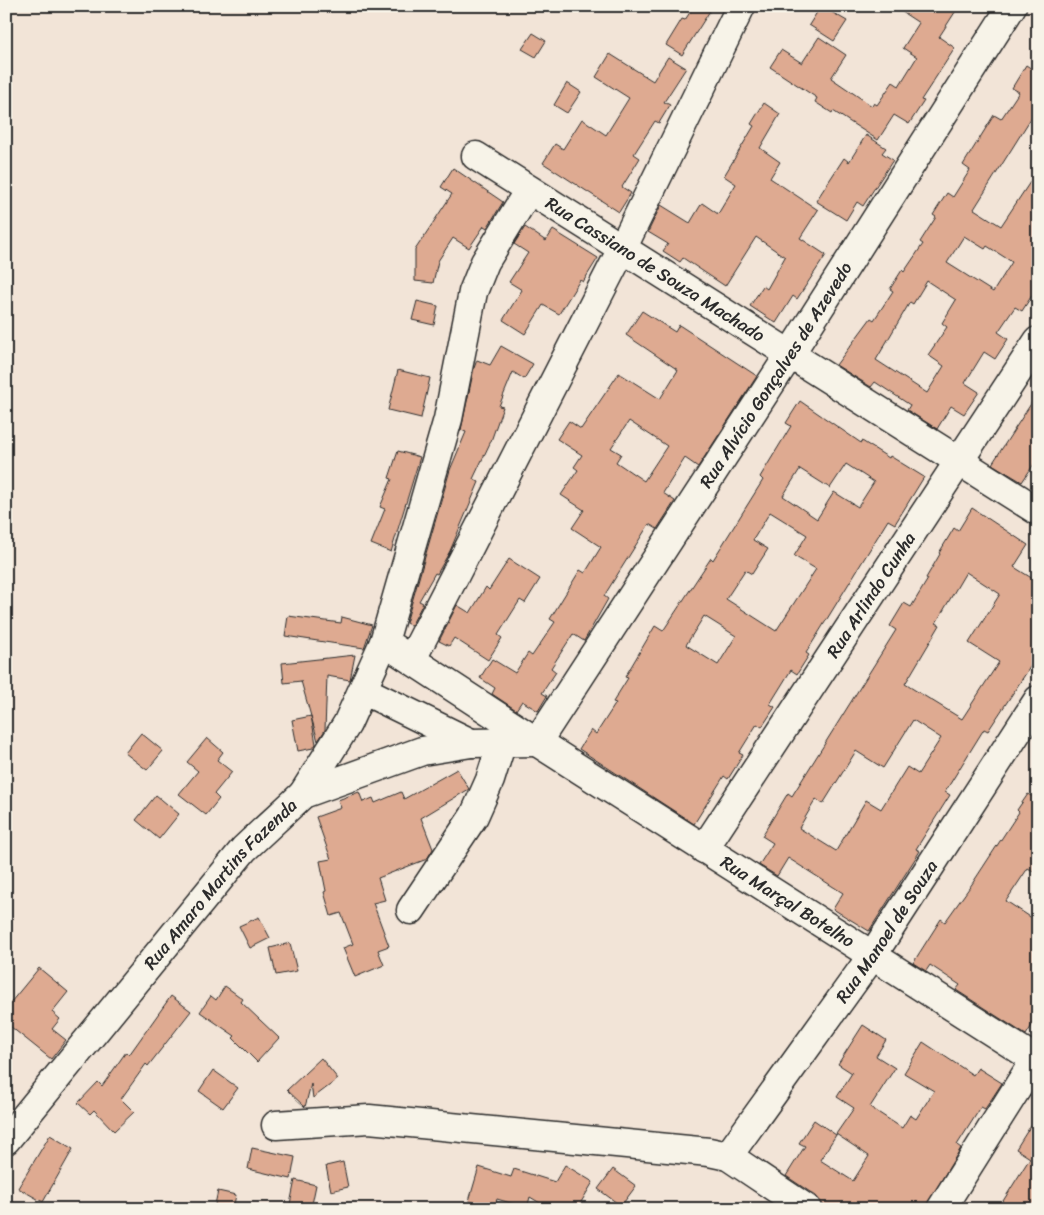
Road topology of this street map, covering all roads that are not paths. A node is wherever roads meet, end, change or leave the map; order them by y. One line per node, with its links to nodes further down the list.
1 (741, 6): 5 (street)
2 (1012, 6): 7 (street, Rua Alvício Gonçalves de Azevedo)
3 (476, 156): 4 (street, Rua Cassiano de Souza Machado)
4 (529, 190): 5 (street, Rua Cassiano de Souza Machado); 10 (street)
5 (622, 248): 7 (street, Rua Cassiano de Souza Machado); 11 (street)
6 (1038, 341): 8 (street, Rua Arlindo Cunha)
7 (790, 354): 8 (street, Rua Cassiano de Souza Machado); 15 (street, Rua Alvício Gonçalves de Azevedo)
8 (960, 462): 9 (street, Rua Cassiano de Souza Machado); 18 (street, Rua Arlindo Cunha)
9 (1038, 511)
10 (384, 642): 11 (street, Rua Marçal Botelho); 12 (street)
11 (412, 659): 15 (street, Rua Marçal Botelho)
12 (363, 690): 16 (street); 17 (street)
13 (1038, 700): 20 (street, Rua Manoel de Souza)
14 (502, 742): 15 (street, Rua Amaro Martins Fazenda); 16 (street, Rua Amaro Martins Fazenda); 19 (street)
15 (537, 742): 18 (street, Rua Marçal Botelho)
16 (471, 743): 17 (street, Rua Amaro Martins Fazenda)
17 (303, 794): 23 (street, Rua Amaro Martins Fazenda)
18 (704, 849): 20 (street, Rua Marçal Botelho)
19 (411, 910)
20 (872, 956): 21 (street, Rua Marçal Botelho); 24 (street, Rua Manoel de Souza)
21 (1037, 1058): 26 (street)
22 (276, 1125): 24 (street)
23 (6, 1140)
24 (718, 1154): 25 (street)
25 (807, 1209)
26 (940, 1209)

